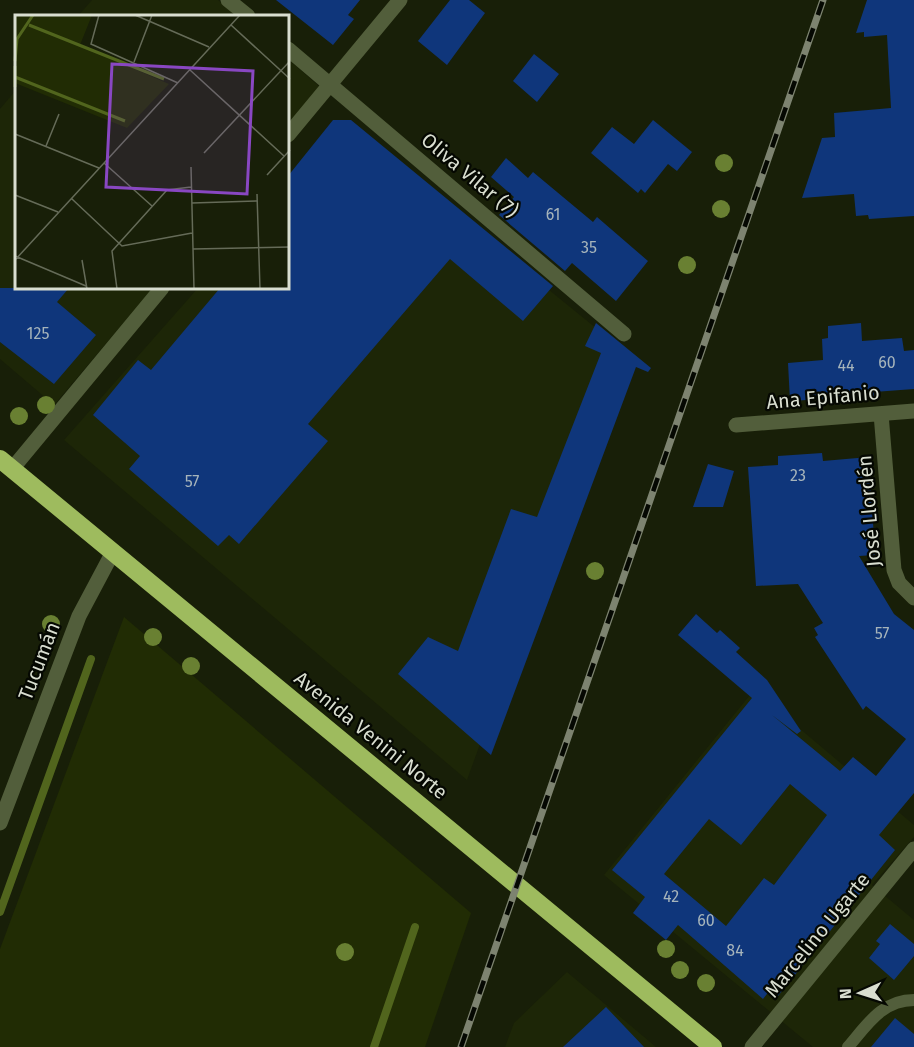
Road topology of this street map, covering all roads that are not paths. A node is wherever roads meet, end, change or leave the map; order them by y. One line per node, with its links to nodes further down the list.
1 (228, 0): 3 (street)
2 (400, 0): 5 (street)
3 (247, 15)
4 (290, 52): 5 (street, Oliva Vilar (7))
5 (330, 84): 6 (street); 8 (street, Oliva Vilar (7))
6 (290, 133)
7 (160, 290): 12 (street)
8 (624, 334)
9 (914, 411): 10 (street, Ana Epifanio)
10 (881, 414): 11 (street, Ana Epifanio); 14 (street, José Llordén)
11 (736, 425)
12 (6, 464): 13 (highway, Avenida Venini Norte)
13 (113, 552): 15 (street, Tucumán); 18 (highway, Avenida Venini Norte)
14 (914, 598)
15 (0, 823)
16 (914, 849): 19 (street, Marcelino Ugarte)
17 (914, 1000): 20 (lane)
18 (713, 1047)
19 (752, 1047)
20 (848, 1047)

